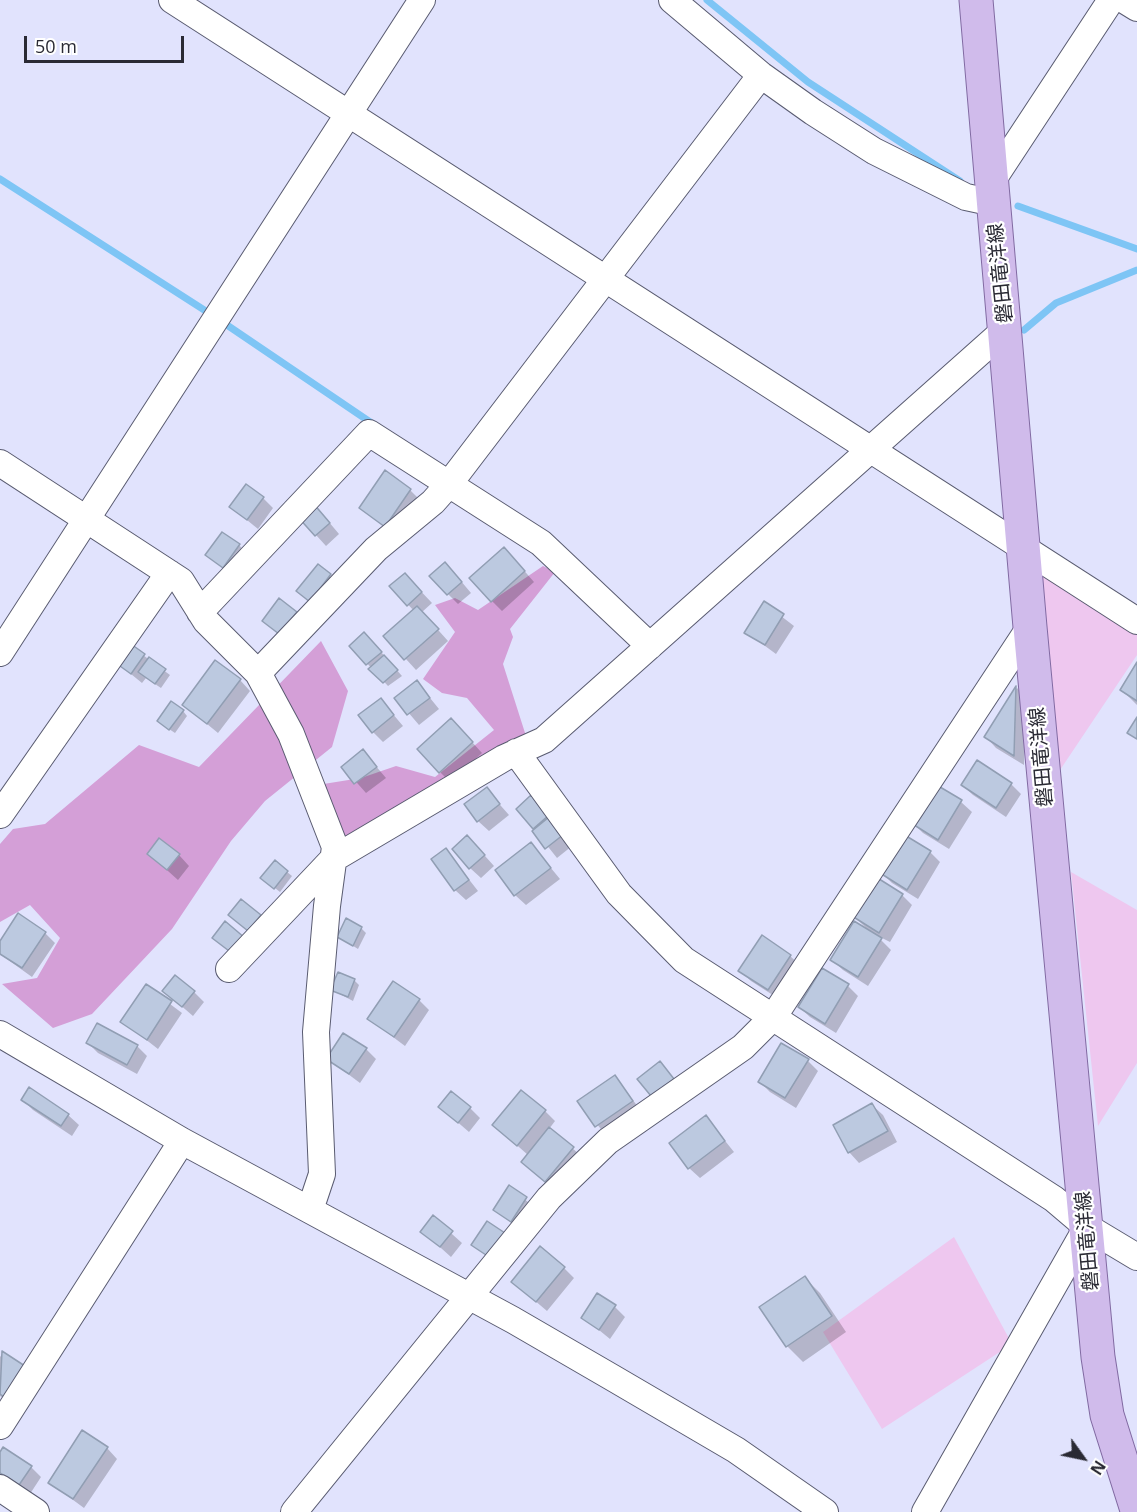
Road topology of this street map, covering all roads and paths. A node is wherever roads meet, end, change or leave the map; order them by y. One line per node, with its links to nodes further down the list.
1 (172, 0): 9 (street)
2 (422, 0): 9 (street)
3 (672, 0): 8 (street)
4 (976, 0): 10 (main road, 磐田竜洋線)
5 (1111, 0): 10 (street)
6 (1124, 0): 7 (street)
7 (1137, 8)
8 (761, 75): 10 (street); 11 (street)
9 (348, 114): 11 (street); 16 (street)
10 (993, 192): 12 (main road, 磐田竜洋線)
11 (604, 279): 13 (street); 15 (street)
12 (1006, 329): 13 (street); 17 (main road, 磐田竜洋線)
13 (871, 451): 17 (street); 22 (street)
14 (0, 462): 16 (street)
15 (449, 484): 19 (street); 22 (street); 24 (street)
16 (87, 519): 18 (street); 23 (street)
17 (1025, 550): 20 (street); 21 (main road, 磐田竜洋線)
18 (169, 573): 19 (street); 26 (street)
19 (200, 612): 24 (street)
20 (1137, 621)
21 (1030, 627): 29 (street); 33 (main road, 磐田竜洋線)
22 (650, 646): 25 (street)
23 (0, 653)
24 (258, 673): 27 (street)
25 (516, 752): 27 (street); 29 (street)
26 (0, 815)
27 (333, 860): 28 (street); 32 (street)
28 (229, 969)
29 (774, 1016): 33 (street); 35 (street)
30 (0, 1034): 31 (street)
31 (182, 1141): 32 (street); 36 (street)
32 (310, 1210): 35 (street)
33 (1087, 1227): 34 (street); 38 (main road, 磐田竜洋線); 42 (street)
34 (1137, 1257)
35 (469, 1296): 40 (street); 41 (street)
36 (0, 1426)
37 (0, 1488): 39 (street)
38 (1137, 1510)
39 (36, 1512)
40 (294, 1512)
41 (825, 1512)
42 (925, 1512)

